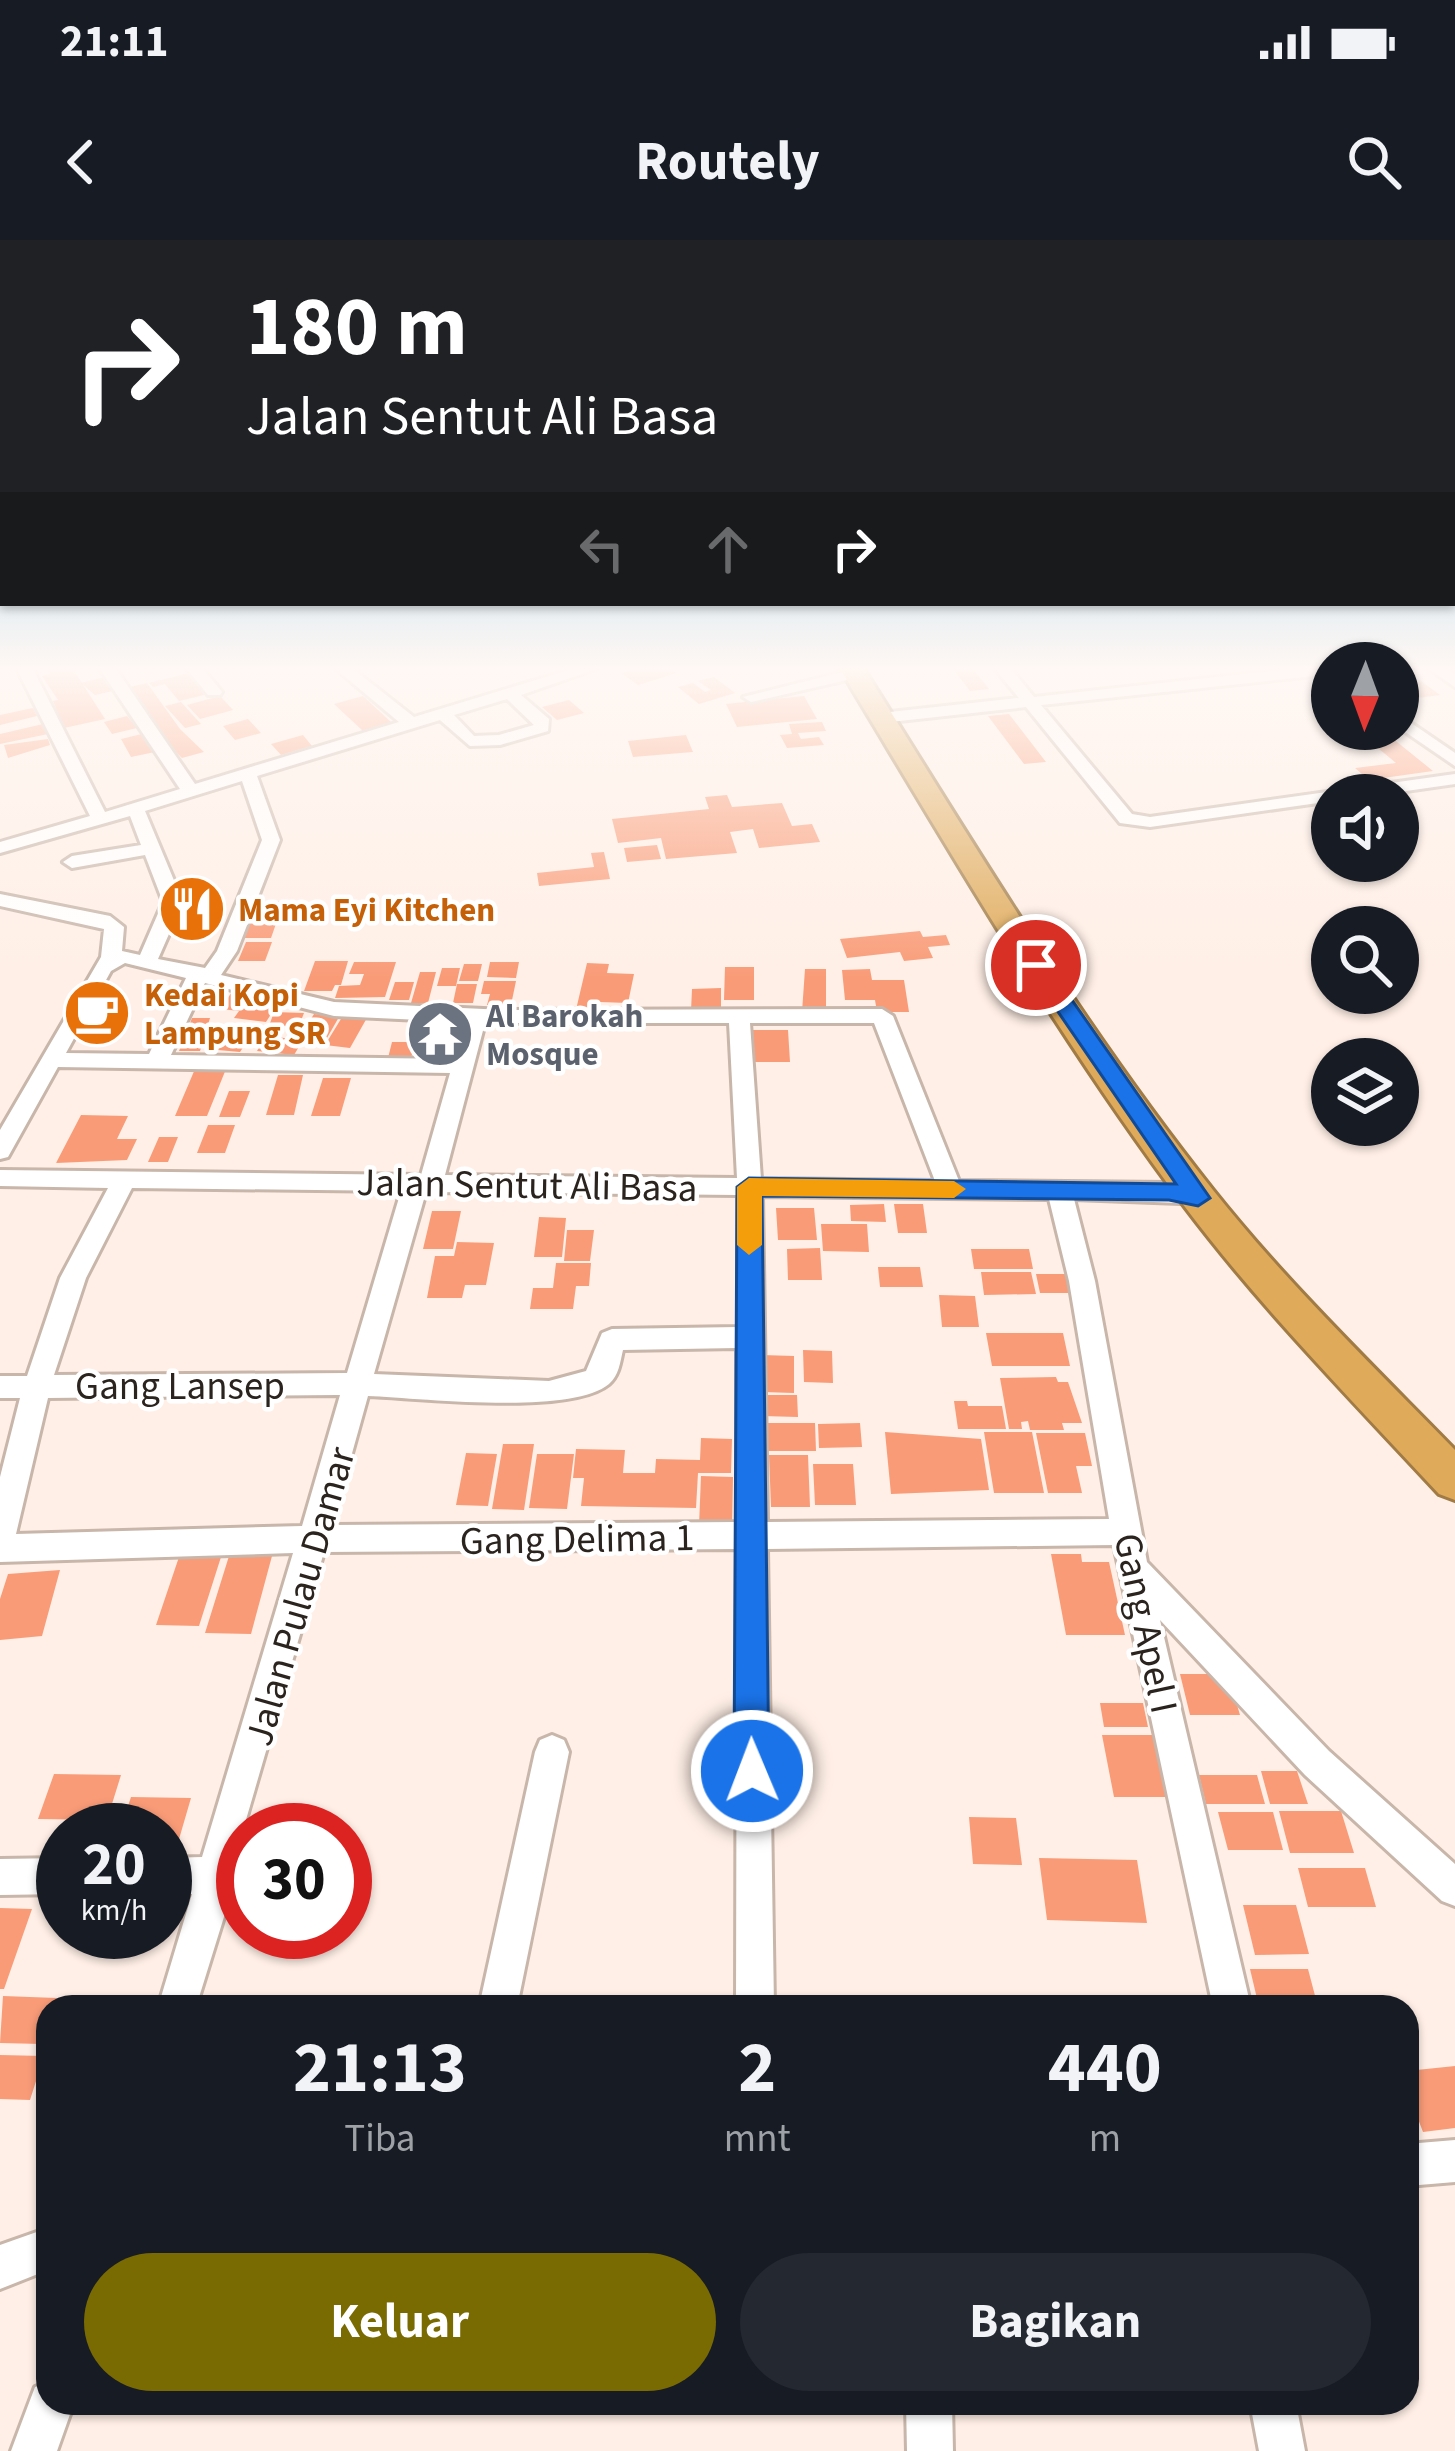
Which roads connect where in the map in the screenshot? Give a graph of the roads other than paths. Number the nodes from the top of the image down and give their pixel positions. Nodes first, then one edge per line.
1 (77, 772) edge
2 (178, 772) edge
3 (257, 772) edge
4 (927, 772) edge
5 (1087, 772) edge
6 (248, 775) junction
7 (1455, 779) edge
8 (1419, 784) edge
9 (192, 793) junction
10 (1311, 799) edge
11 (947, 803) junction
12 (136, 809) junction
13 (100, 819) junction
14 (0, 848) edge
15 (154, 848) junction
16 (73, 862) dead end
17 (0, 900) edge
18 (111, 959) junction
19 (148, 959) junction
20 (205, 974) junction
21 (476, 1016) junction
22 (740, 1016) junction
23 (158, 1059) junction
24 (52, 1060) junction
25 (462, 1066) junction
26 (0, 1151) edge
27 (0, 1178) edge
28 (124, 1180) junction
29 (424, 1183) junction
30 (749, 1187) junction
31 (950, 1189) junction
32 (1058, 1190) junction
33 (1113, 1191) junction
34 (1198, 1198) junction
35 (1071, 1237) junction
36 (749, 1337) junction
37 (359, 1385) junction
38 (37, 1386) junction
39 (0, 1387) edge
40 (1455, 1441) edge
41 (1455, 1480) edge
42 (1128, 1532) junction
43 (748, 1536) junction
44 (0, 1537) edge
45 (314, 1543) junction
46 (0, 1548) edge
47 (1133, 1569) junction
48 (552, 1752) dead end
49 (240, 1803) edge
50 (36, 1876) edge
51 (0, 1877) edge
52 (216, 1884) edge
53 (1455, 1888) edge
54 (181, 1995) edge
55 (501, 1995) edge
56 (755, 1995) edge
57 (1229, 1995) edge
58 (1455, 2161) edge
59 (1419, 2164) edge
60 (36, 2254) edge
61 (0, 2267) edge
62 (47, 2415) edge
63 (929, 2415) edge
64 (1275, 2415) edge
65 (34, 2451) edge
66 (930, 2451) edge
67 (1282, 2451) edge

1 - 13 street
2 - 9 street
3 - 6 street
4 - 11 highway
5 - 10 street
6 - 9 street
6 - 20 street
7 - 8 street
9 - 12 street
11 - 34 highway
11 - 40 highway
12 - 13 street
12 - 15 street
13 - 14 street
15 - 16 street
15 - 19 street
17 - 18 street
18 - 19 street
18 - 24 street
19 - 20 street
20 - 21 street
20 - 23 street
21 - 22 street
21 - 25 street, Jalan Pulau Damar
22 - 30 street
22 - 31 street
23 - 24 street
23 - 25 street
24 - 26 street
25 - 29 street, Jalan Pulau Damar
27 - 28 street, Jalan Sentut Ali Basa
28 - 29 street, Jalan Sentut Ali Basa
28 - 38 street
29 - 30 street, Jalan Sentut Ali Basa
29 - 37 street, Jalan Pulau Damar
30 - 31 street, Jalan Sentut Ali Basa
30 - 36 street
31 - 32 street, Jalan Sentut Ali Basa
32 - 33 street, Jalan Sentut Ali Basa
32 - 35 street, Gang Apel I
33 - 34 street, Jalan Sentut Ali Basa
33 - 35 street
34 - 41 highway
35 - 42 street, Gang Apel I
36 - 37 street, Gang Lansep
36 - 43 street
37 - 38 street, Gang Lansep
37 - 45 street, Jalan Pulau Damar
38 - 39 street, Gang Lansep
38 - 44 street
42 - 43 street, Gang Delima 1
42 - 47 street, Gang Apel I
43 - 45 street, Gang Delima 1
43 - 56 street
45 - 46 street, Gang Delima 1
45 - 49 street, Jalan Pulau Damar
47 - 53 street
47 - 57 street, Gang Apel I
48 - 55 street
50 - 51 street
52 - 54 street, Jalan Pulau Damar
58 - 59 street
60 - 61 street
62 - 65 street
63 - 66 street
64 - 67 street

